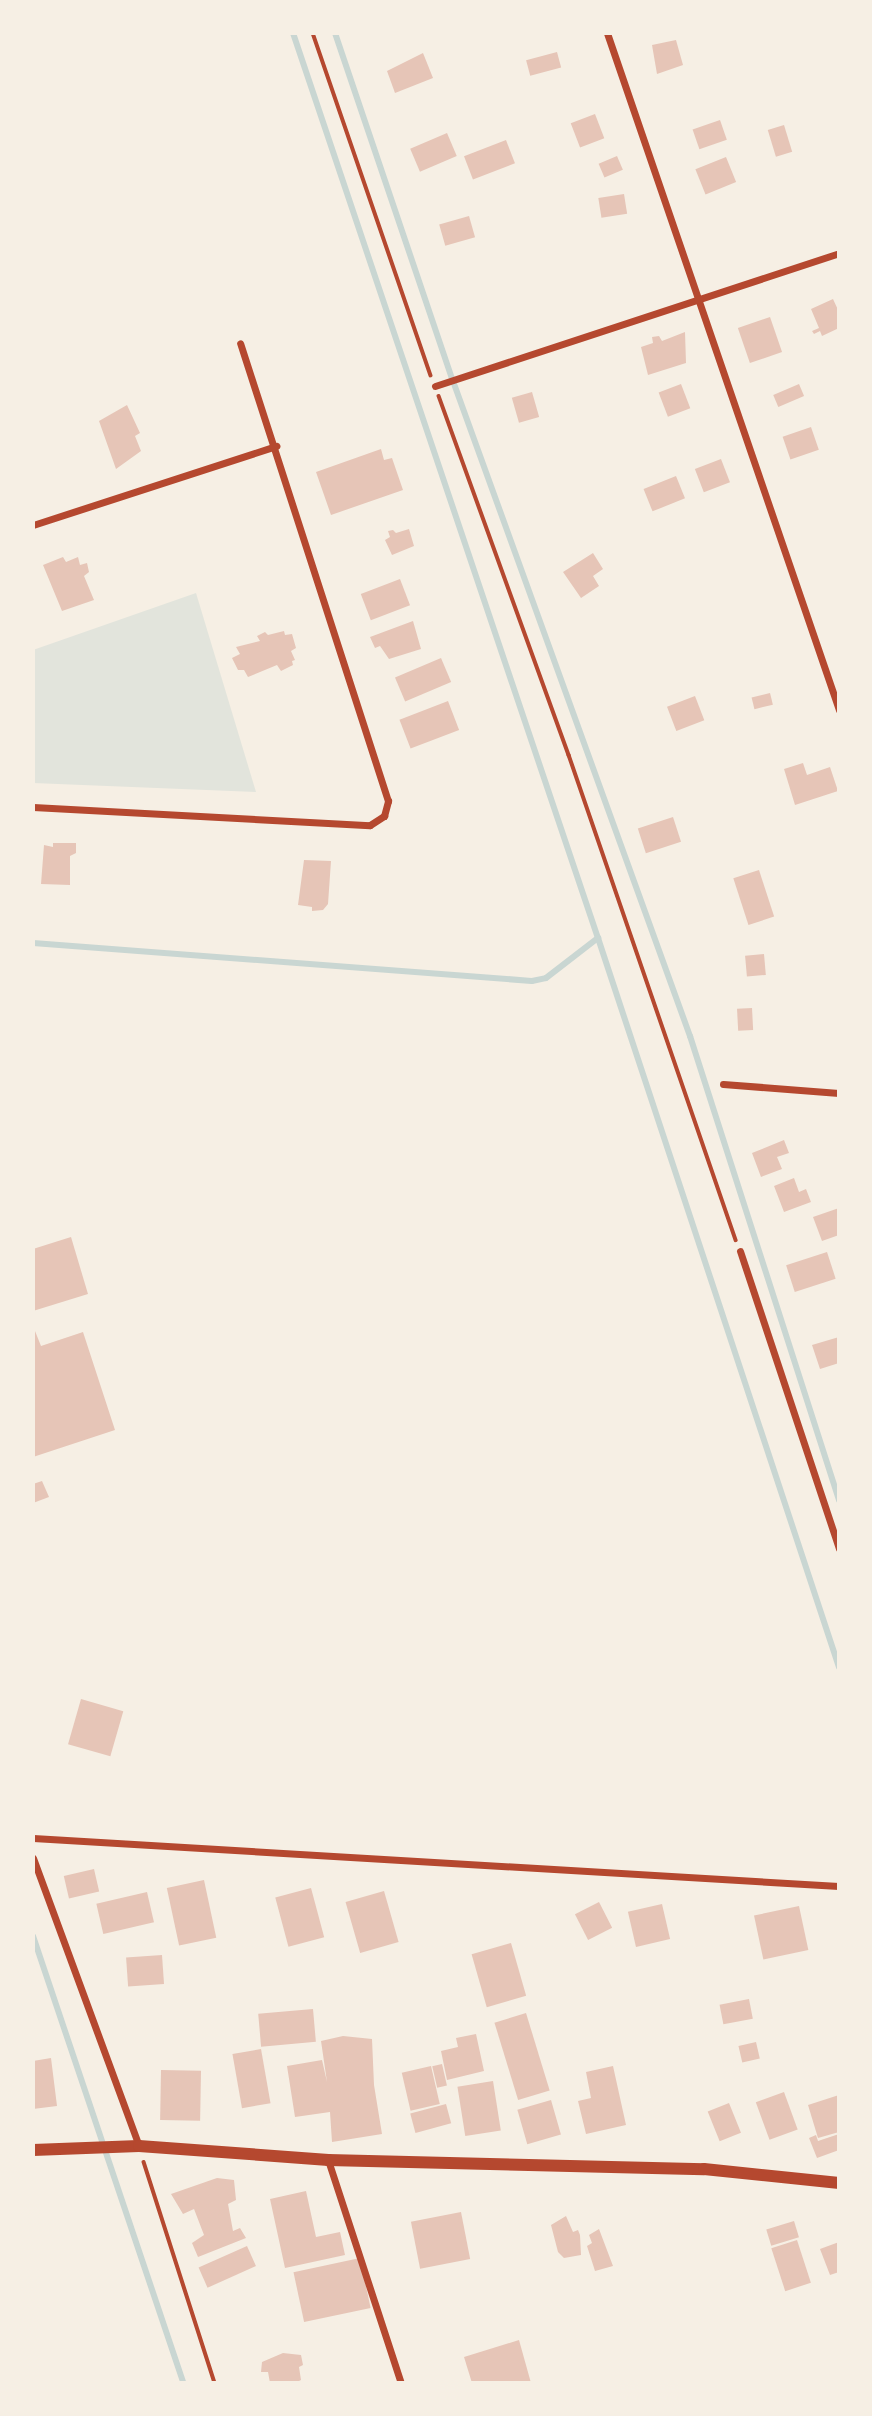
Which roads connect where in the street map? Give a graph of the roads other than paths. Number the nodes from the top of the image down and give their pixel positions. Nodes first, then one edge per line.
1 (607, 33) edge
2 (839, 253) edge
3 (697, 300) junction
4 (240, 343) dead end
5 (435, 386) road end
6 (276, 446) junction
7 (33, 525) edge
8 (839, 710) edge
9 (33, 807) edge
10 (723, 1084) dead end
11 (839, 1093) edge
12 (740, 1251) road end
13 (839, 1549) edge
14 (33, 1838) edge
15 (33, 1858) edge
16 (839, 1885) edge
17 (139, 2146) junction
18 (33, 2150) edge
19 (328, 2160) junction
20 (839, 2183) edge
21 (401, 2383) edge

1 - 3 street
2 - 3 street
3 - 5 street
3 - 8 street
4 - 6 street
6 - 7 street
6 - 9 street
10 - 11 street
12 - 13 street
14 - 16 street
15 - 17 street
17 - 18 main road
17 - 19 main road
19 - 20 main road
19 - 21 street

